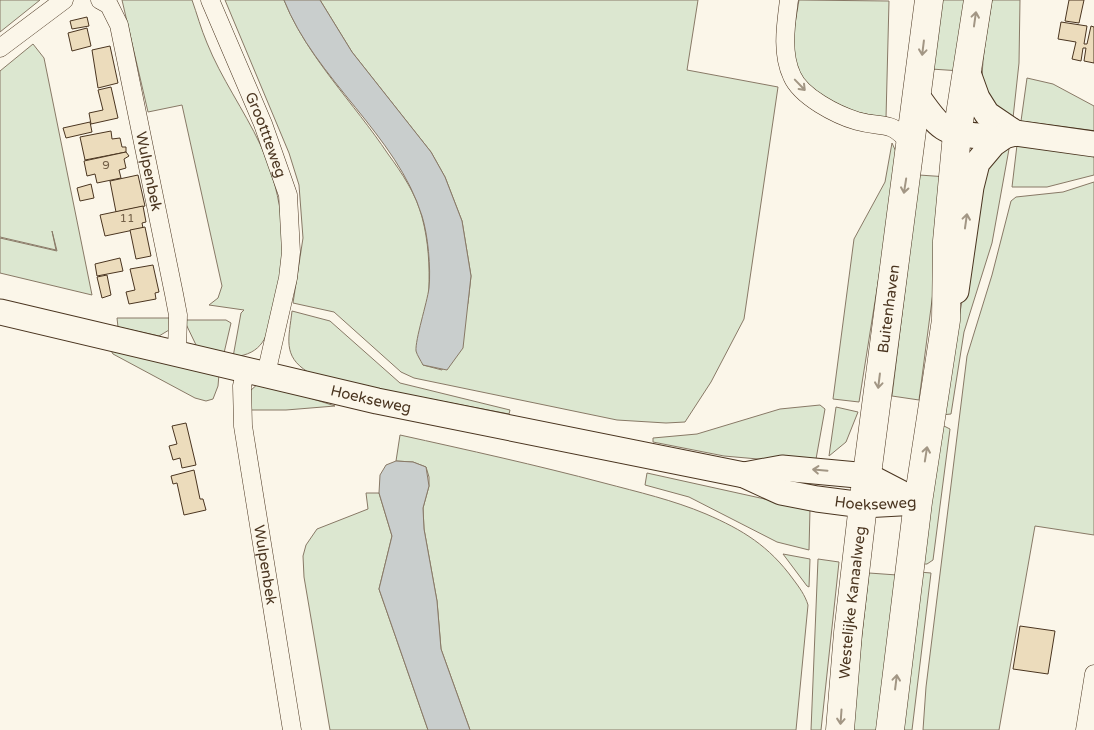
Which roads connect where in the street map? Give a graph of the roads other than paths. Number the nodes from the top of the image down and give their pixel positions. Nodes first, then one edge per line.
1 (64, 0) edge
2 (100, 0) edge
3 (210, 0) edge
4 (789, 0) edge
5 (929, 0) edge
6 (978, 0) edge
7 (0, 48) edge
8 (968, 73) junction
9 (918, 96) junction
10 (957, 134) junction
11 (1009, 135) junction
12 (911, 144) junction
13 (1094, 144) edge
14 (0, 312) edge
15 (946, 320) junction
16 (177, 353) junction
17 (256, 372) junction
18 (744, 475) junction
19 (868, 476) junction
20 (918, 502) junction
21 (863, 505) junction
22 (1094, 674) edge
23 (292, 730) edge
24 (840, 730) edge
25 (890, 730) edge
26 (1085, 730) edge

1 - 7 street
2 - 16 street, Wulpenbek
3 - 17 street, Groottteweg
4 -> 12 street
5 -> 9 main road, Buitenhaven
8 -> 6 main road
8 - 10 main road
8 - 11 main road
9 - 10 main road
9 - 12 main road, Buitenhaven
10 - 11 main road
10 - 15 main road
11 - 13 main road
15 -> 11 main road
12 -> 19 main road, Buitenhaven
14 - 16 main road, Hoekseweg
20 -> 15 main road
16 - 17 main road, Hoekseweg
17 - 18 main road, Hoekseweg
17 - 23 street, Wulpenbek
19 -> 18 main road, Hoekseweg
18 - 21 main road, Hoekseweg
19 - 20 main road, Hoekseweg
19 - 21 main road, Westelijke Kanaalweg
20 - 21 main road, Hoekseweg
25 -> 20 main road
21 -> 24 main road, Westelijke Kanaalweg
22 - 26 street

